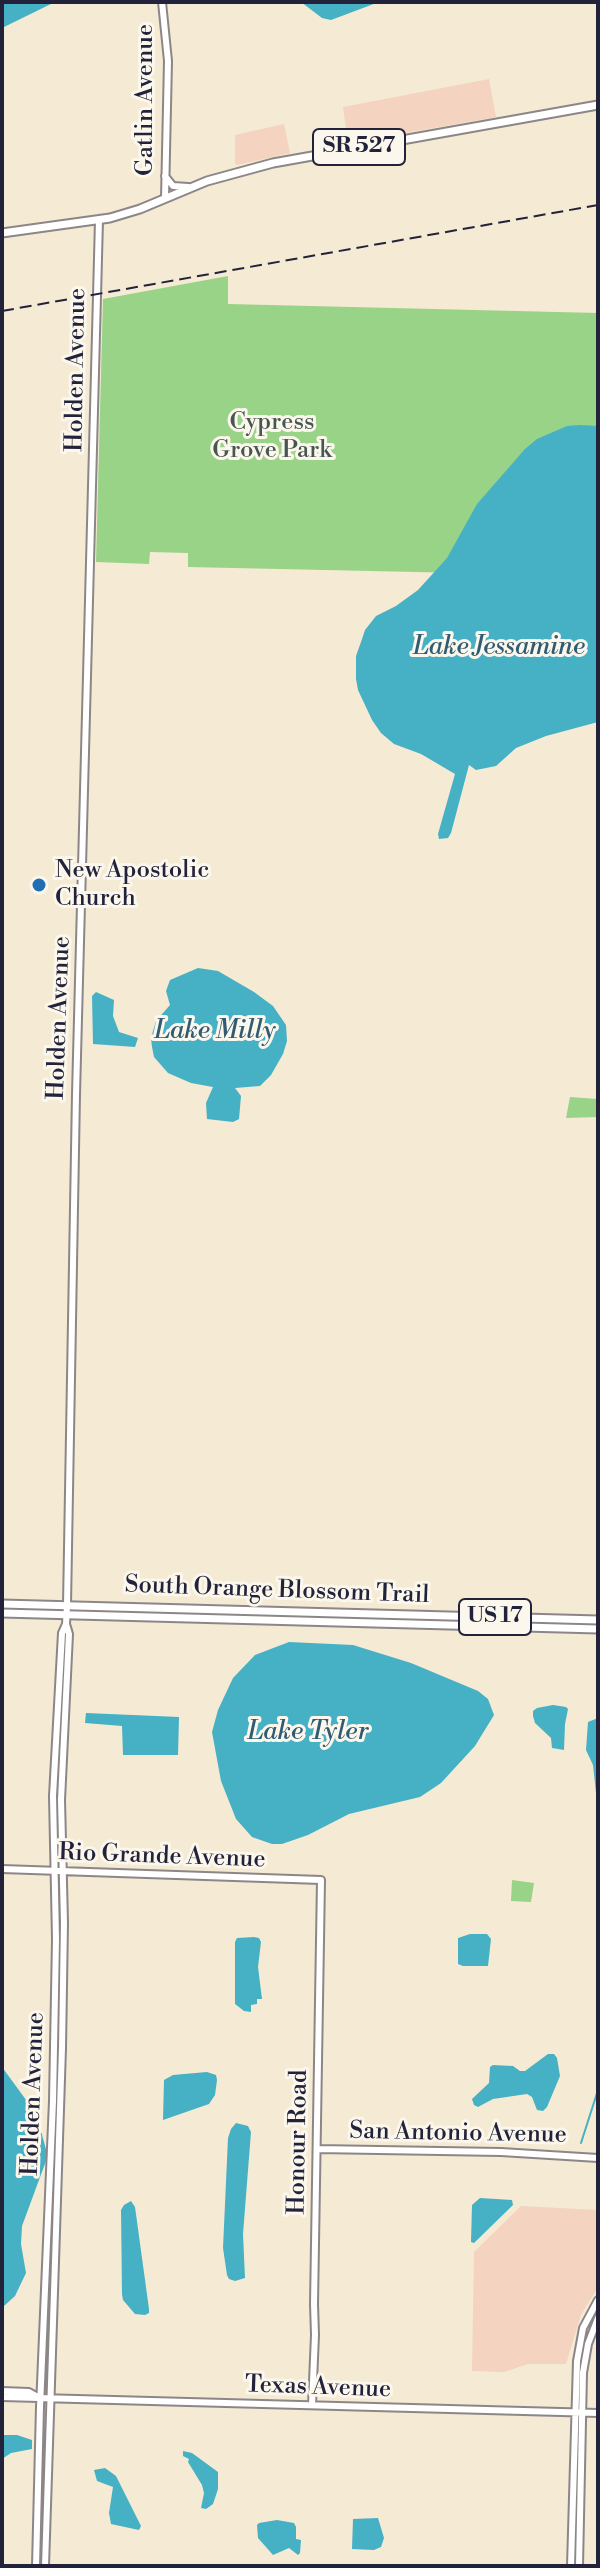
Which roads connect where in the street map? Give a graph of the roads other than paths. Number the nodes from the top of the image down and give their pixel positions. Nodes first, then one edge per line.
1 (162, 2) edge
2 (598, 105) edge
3 (165, 176) junction
4 (190, 187) junction
5 (165, 198) junction
6 (99, 220) junction
7 (2, 233) edge
8 (2, 1604) edge
9 (67, 1605) junction
10 (321, 1612) junction
11 (2, 1613) edge
12 (349, 1613) junction
13 (66, 1614) junction
14 (512, 1617) junction
15 (598, 1620) edge
16 (303, 1621) junction
17 (330, 1622) junction
18 (66, 1624) junction
19 (495, 1626) junction
20 (585, 1628) junction
21 (598, 1629) edge
22 (57, 1725) junction
23 (62, 1765) junction
24 (2, 1869) edge
25 (59, 1871) junction
26 (321, 1880) joint
27 (59, 2011) junction
28 (53, 2101) junction
29 (60, 2144) junction
30 (317, 2149) junction
31 (598, 2158) edge
32 (598, 2300) edge
33 (598, 2318) edge
34 (2, 2391) edge
35 (2, 2397) edge
36 (39, 2397) junction
37 (50, 2398) junction
38 (312, 2405) junction
39 (574, 2413) junction
40 (583, 2413) junction
41 (598, 2413) edge
42 (36, 2566) edge
43 (45, 2566) edge
44 (571, 2566) edge
45 (579, 2566) edge

1 - 3 street, Gatlin Avenue
2 - 4 main road, SR 527
3 - 4 street
3 - 5 street, Gatlin Avenue
4 - 5 main road, SR 527
5 - 6 main road, SR 527
6 - 7 main road, SR 527
6 - 9 street, Holden Avenue
8 - 9 main road, South Orange Blossom Trail / US 17
9 - 10 main road, South Orange Blossom Trail / US 17
9 - 13 street, Holden Avenue
10 - 12 main road, South Orange Blossom Trail / US 17
10 - 16 main road
11 - 13 main road, South Orange Blossom Trail / US 17
12 - 14 main road, South Orange Blossom Trail / US 17
12 - 17 main road
13 - 16 main road, South Orange Blossom Trail / US 17
13 - 18 street, Holden Avenue
14 - 15 main road, South Orange Blossom Trail / US 17
14 - 19 main road
15 - 20 main road
16 - 17 main road, South Orange Blossom Trail / US 17
17 - 19 main road, South Orange Blossom Trail / US 17
18 - 22 street, Holden Avenue
18 - 23 street, Holden Avenue
19 - 20 main road, South Orange Blossom Trail / US 17
20 - 21 main road, South Orange Blossom Trail / US 17
22 - 23 street
22 - 25 street, Holden Avenue
23 - 25 street, Holden Avenue
24 - 25 street, Rio Grande Avenue
25 - 26 street, Rio Grande Avenue
25 - 27 street, Holden Avenue
26 - 30 street, Honour Road
27 - 28 street, Holden Avenue
27 - 29 street, Holden Avenue
28 - 29 street
28 - 36 street, Holden Avenue
29 - 37 street, Holden Avenue
30 - 31 street, San Antonio Avenue
30 - 38 street, Honour Road
32 - 39 street
33 - 40 street
34 - 36 street, Texas Avenue
35 - 36 street, Texas Avenue
36 - 37 street, Texas Avenue
36 - 42 street, Holden Avenue
37 - 38 street, Texas Avenue
37 - 43 street, Holden Avenue
38 - 39 street, Texas Avenue
39 - 40 street, Texas Avenue
39 - 44 street
40 - 41 street, Texas Avenue
40 - 45 street

